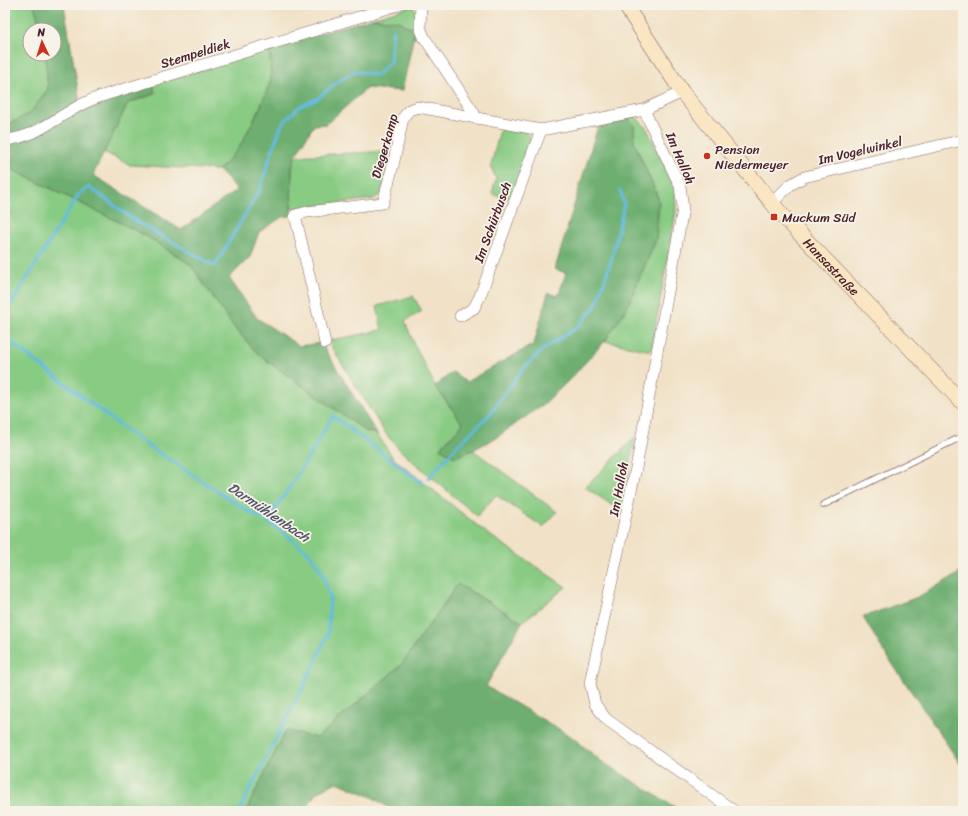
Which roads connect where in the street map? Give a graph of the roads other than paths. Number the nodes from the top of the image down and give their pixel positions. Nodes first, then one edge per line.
1 (398, 5) edge
2 (421, 5) edge
3 (625, 5) edge
4 (682, 92) junction
5 (644, 110) junction
6 (474, 118) junction
7 (541, 130) junction
8 (5, 140) edge
9 (963, 140) edge
10 (772, 203) junction
11 (460, 316) dead end
12 (325, 343) dead end
13 (963, 403) edge
14 (963, 435) edge
15 (823, 504) dead end
16 (734, 811) edge

1 - 8 street, Stempeldiek
2 - 6 street
3 - 4 main road, Hansastraße
4 - 5 street, Diegerkamp
4 - 10 main road, Hansastraße
5 - 7 street, Diegerkamp
5 - 16 street, Im Halloh
6 - 7 street, Diegerkamp
6 - 12 street, Diegerkamp
7 - 11 street, Im Schürbusch
9 - 10 street, Im Vogelwinkel
10 - 13 main road, Hansastraße
14 - 15 lane

